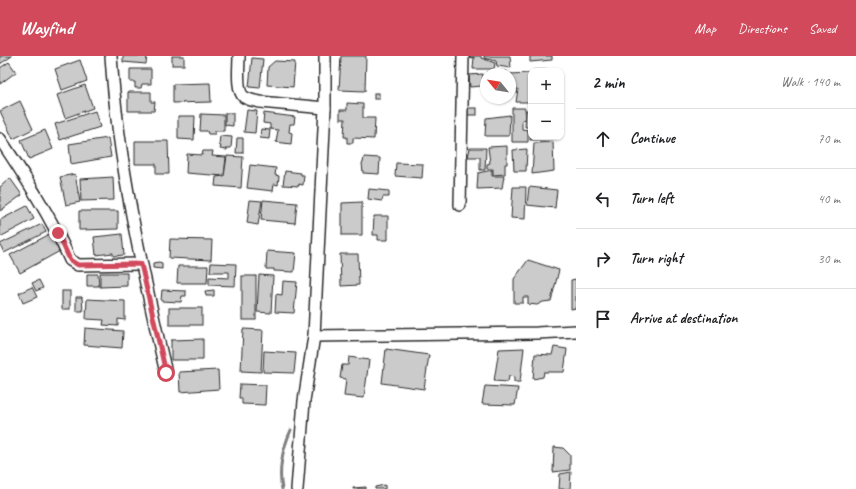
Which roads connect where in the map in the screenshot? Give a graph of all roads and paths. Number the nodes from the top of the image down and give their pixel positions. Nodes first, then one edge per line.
1 (111, 56) edge
2 (239, 56) edge
3 (325, 56) edge
4 (463, 56) edge
5 (325, 108) junction
6 (0, 139) edge
7 (460, 205) dead end
8 (141, 264) junction
9 (576, 331) edge
10 (314, 336) junction
11 (166, 373) dead end
12 (297, 489) edge

1 - 8 street
2 - 5 street
3 - 5 street
4 - 7 street
5 - 10 street
6 - 8 street
8 - 11 street
9 - 10 street
10 - 12 street

